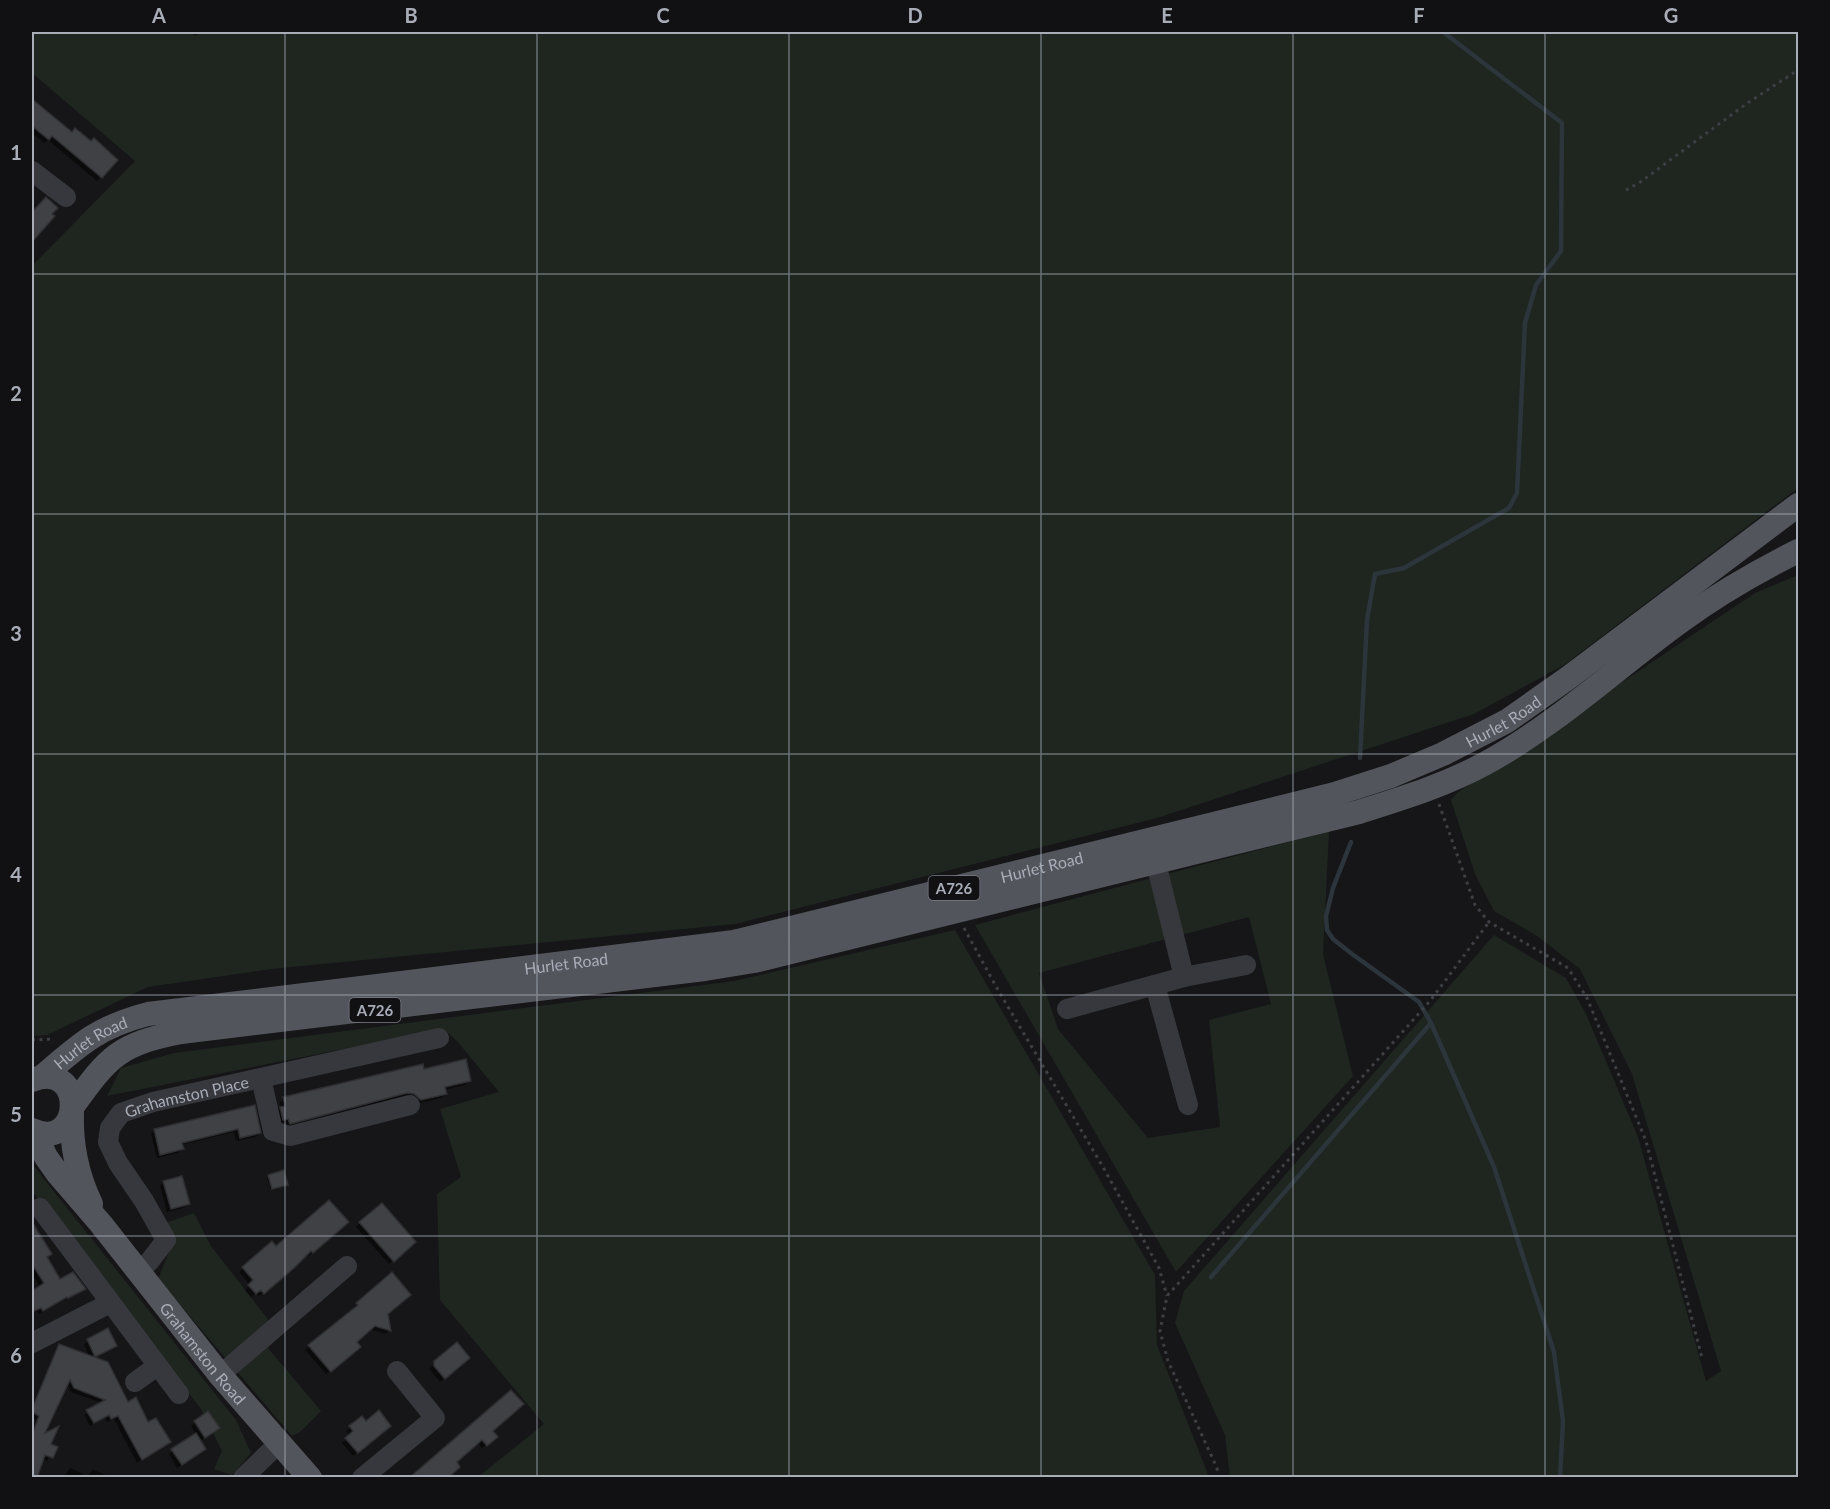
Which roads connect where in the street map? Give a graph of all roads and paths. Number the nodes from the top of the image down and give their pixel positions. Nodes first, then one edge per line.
1 (1798, 70) edge
2 (32, 171) edge
3 (1626, 190) dead end
4 (66, 197) dead end
5 (1798, 505) edge
6 (1798, 551) edge
7 (1433, 788) junction
8 (1156, 862) junction
9 (955, 912) junction
10 (1489, 922) junction
11 (1246, 965) dead end
12 (1184, 977) junction
13 (1155, 985) junction
14 (1066, 1009) dead end
15 (439, 1038) dead end
16 (261, 1078) junction
17 (34, 1079) edge
18 (410, 1105) dead end
19 (1188, 1105) dead end
20 (72, 1110) junction
21 (33, 1131) edge
22 (40, 1208) dead end
23 (101, 1224) junction
24 (347, 1266) dead end
25 (138, 1270) junction
26 (1167, 1296) junction
27 (110, 1303) junction
28 (32, 1343) edge
29 (1702, 1358) dead end
30 (157, 1366) junction
31 (397, 1371) dead end
32 (220, 1375) junction
33 (135, 1382) dead end
34 (179, 1394) dead end
35 (280, 1442) junction
36 (243, 1478) edge
37 (310, 1478) edge
38 (362, 1478) edge
39 (1218, 1478) edge

1 - 3 path
2 - 4 street
5 - 17 main road, Hurlet Road / A726
6 - 7 main road, Hurlet Road / A726
7 - 8 main road, Hurlet Road / A726
7 - 10 path
8 - 9 main road, Hurlet Road / A726
8 - 12 street
9 - 20 main road, Hurlet Road / A726
9 - 26 path
10 - 26 path
10 - 29 path
11 - 12 street
12 - 13 street
13 - 14 street
13 - 19 street
15 - 16 street, Grahamston Place
16 - 18 street
16 - 25 street, Grahamston Place
17 - 20 main road
20 - 21 main road, Hurlet Road
20 - 23 main road, Grahamston Road
21 - 23 main road, Grahamston Road
22 - 27 street
23 - 25 main road, Grahamston Road
24 - 32 street
25 - 32 main road, Grahamston Road
26 - 39 path
27 - 28 street
27 - 30 street
30 - 33 street
30 - 34 street
31 - 38 street
32 - 35 main road, Grahamston Road
35 - 36 street
35 - 37 main road, Grahamston Road

